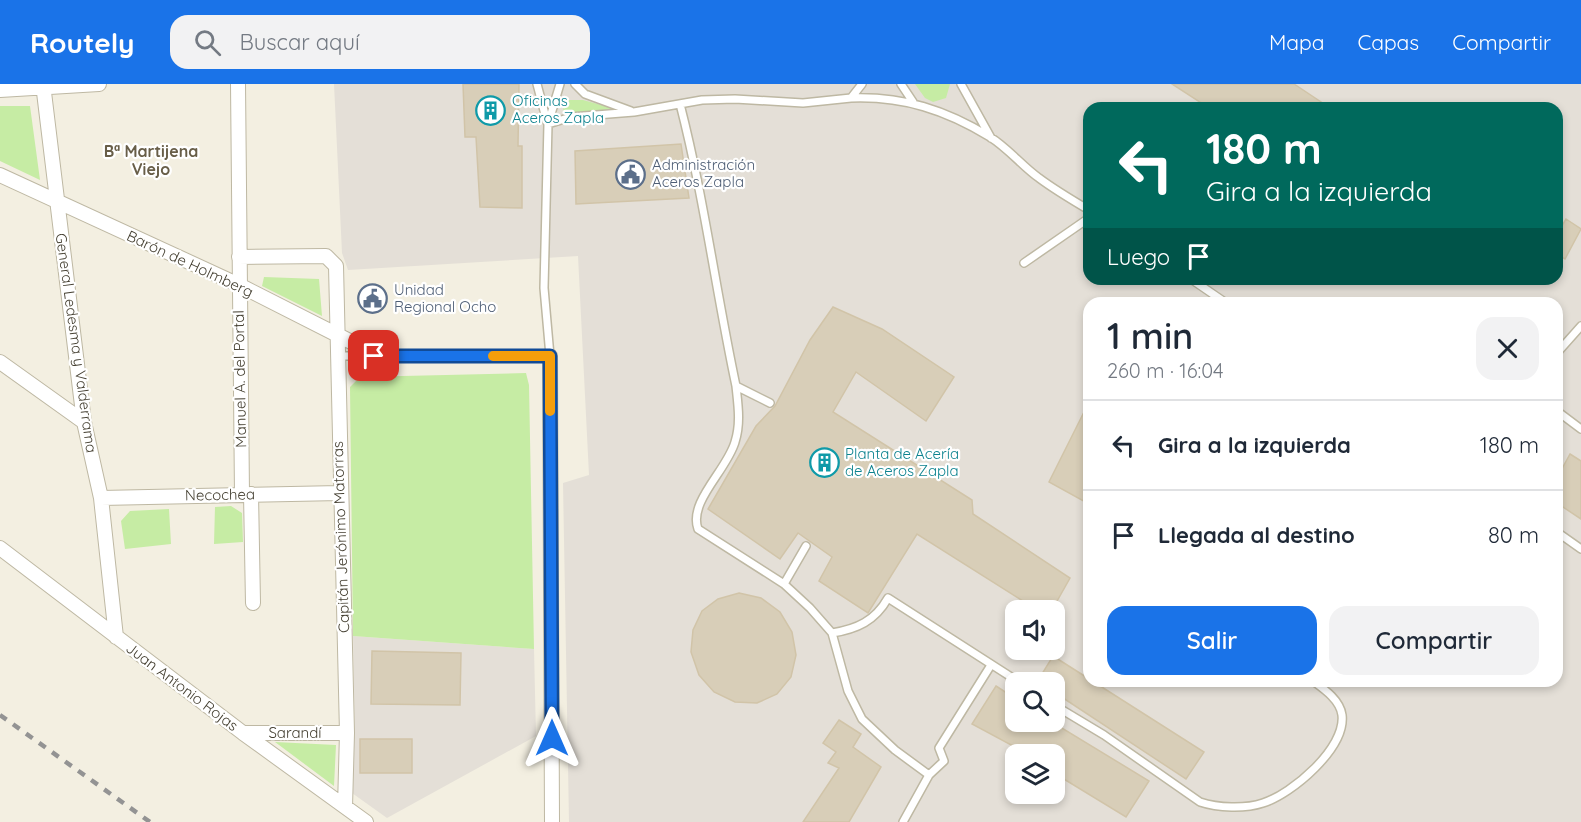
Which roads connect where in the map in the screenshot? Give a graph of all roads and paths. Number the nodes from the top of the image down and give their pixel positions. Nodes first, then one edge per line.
1 (99, 84) edge
2 (238, 84) edge
3 (537, 84) edge
4 (560, 84) edge
5 (575, 84) edge
6 (862, 84) edge
7 (901, 84) edge
8 (961, 84) edge
9 (43, 87) edge
10 (0, 90) edge
11 (852, 98) junction
12 (913, 102) junction
13 (680, 104) junction
14 (634, 112) junction
15 (548, 124) junction
16 (991, 138) junction
17 (0, 175) edge
18 (56, 203) junction
19 (1083, 206) edge
20 (1083, 222) edge
21 (239, 257) junction
22 (1024, 262) dead end
23 (239, 285) junction
24 (1200, 285) edge
25 (1217, 297) edge
26 (1581, 326) edge
27 (338, 333) junction
28 (1563, 346) edge
29 (379, 356) junction
30 (550, 356) junction
31 (336, 357) junction
32 (0, 362) edge
33 (736, 386) junction
34 (770, 403) dead end
35 (1563, 416) edge
36 (84, 422) junction
37 (1581, 429) edge
38 (340, 493) junction
39 (246, 495) junction
40 (101, 498) junction
41 (1563, 536) edge
42 (806, 546) dead end
43 (0, 548) edge
44 (1581, 549) edge
45 (784, 584) junction
46 (253, 603) dead end
47 (832, 633) junction
48 (116, 638) junction
49 (991, 665) junction
50 (1005, 674) edge
51 (1322, 687) edge
52 (1065, 712) edge
53 (243, 733) junction
54 (347, 733) junction
55 (929, 775) junction
56 (345, 807) junction
57 (366, 822) edge
58 (552, 822) edge
59 (903, 822) edge

1 - 9 street
2 - 21 street, Manuel A. del Portal
3 - 15 lane
4 - 15 lane
5 - 14 lane
6 - 11 lane
7 - 12 lane
8 - 16 lane
9 - 10 street
9 - 18 street, General Ledesma y Valderrama
11 - 12 lane
11 - 13 lane
12 - 16 lane
13 - 14 lane
13 - 33 lane
14 - 15 lane
15 - 30 lane
16 - 19 lane
17 - 18 street, Barón de Holmberg
18 - 23 street, Barón de Holmberg
18 - 36 street, General Ledesma y Valderrama
20 - 22 lane
21 - 23 street, Manuel A. del Portal
21 - 27 street, Capitán Jerónimo Matorras
23 - 27 street, Barón de Holmberg
23 - 39 street, Manuel A. del Portal
24 - 25 lane
26 - 28 lane
27 - 29 street, Barón de Holmberg
27 - 31 street, Capitán Jerónimo Matorras
29 - 30 lane
29 - 31 lane
30 - 58 street
31 - 38 street, Capitán Jerónimo Matorras
32 - 36 street
33 - 34 lane
33 - 45 lane
35 - 37 lane
36 - 40 street, General Ledesma y Valderrama
38 - 39 street, Necochea
38 - 54 street, Capitán Jerónimo Matorras
39 - 40 street, Necochea
39 - 46 street, Manuel A. del Portal
40 - 48 street, General Ledesma y Valderrama
41 - 44 lane
42 - 45 lane
43 - 48 street, Juan Antonio Rojas
45 - 47 lane
47 - 49 lane
47 - 55 lane
48 - 53 street, Juan Antonio Rojas
49 - 50 lane
49 - 55 lane
51 - 52 lane
53 - 54 street, Sarandí
53 - 56 street, Juan Antonio Rojas
54 - 56 street, Capitán Jerónimo Matorras
55 - 59 lane
56 - 57 street, Juan Antonio Rojas

